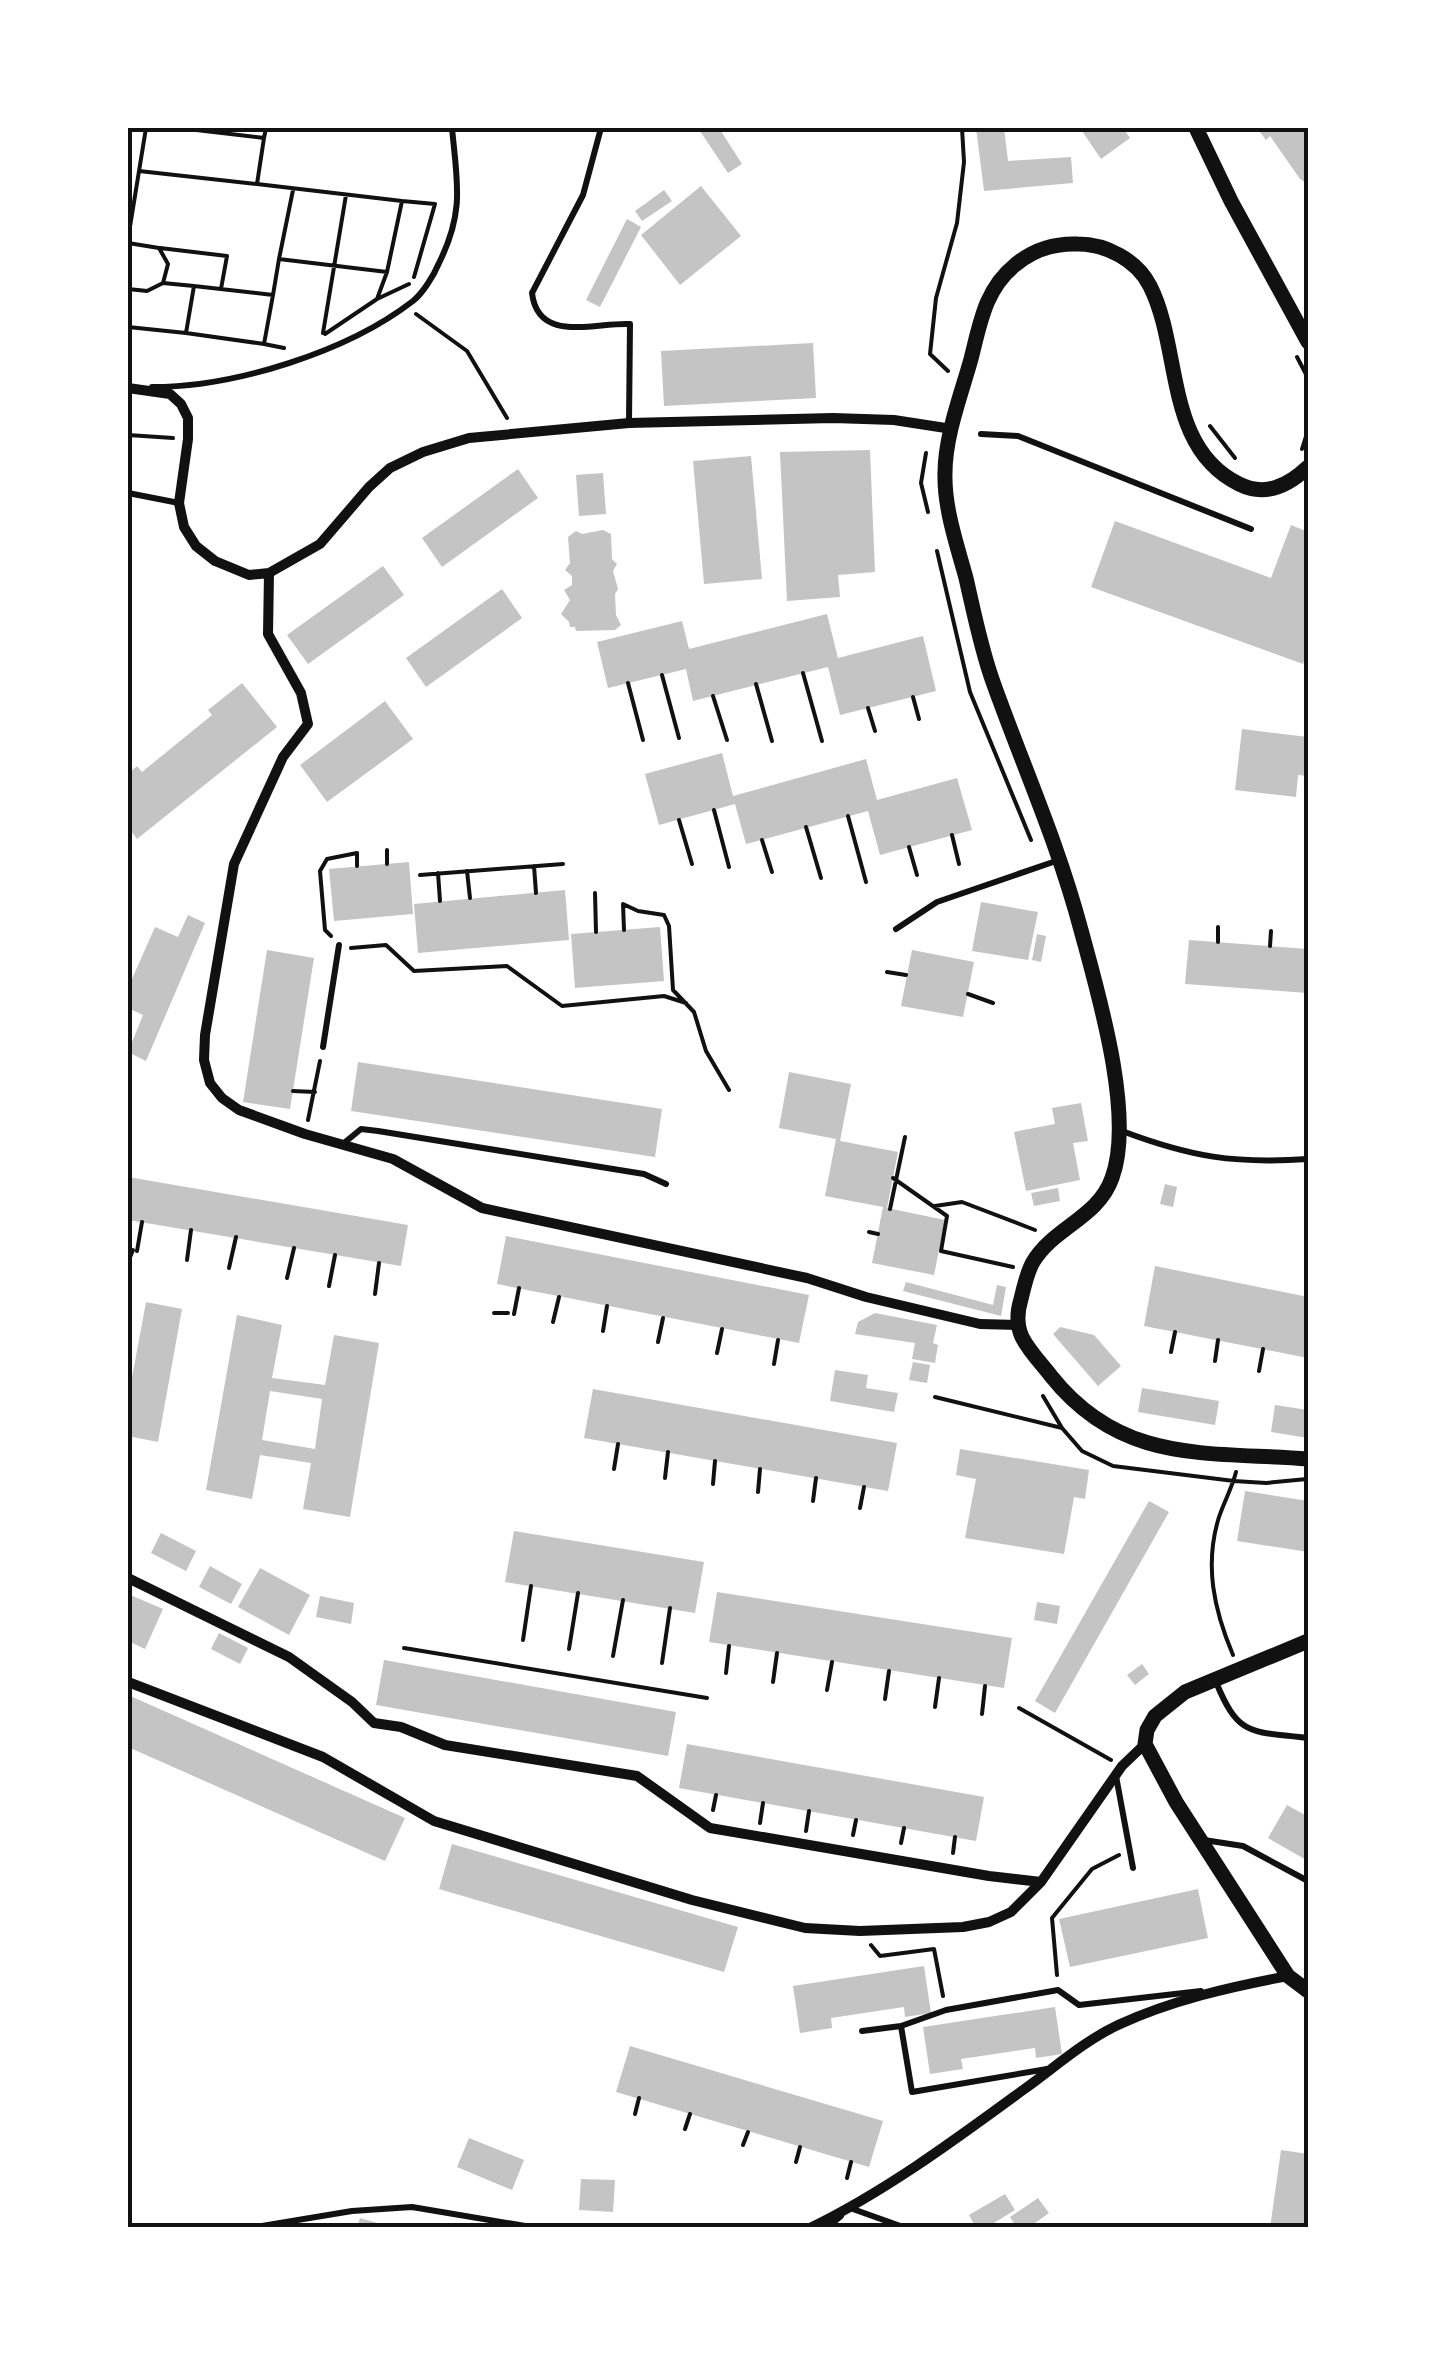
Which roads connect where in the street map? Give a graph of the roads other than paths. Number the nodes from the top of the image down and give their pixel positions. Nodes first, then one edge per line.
1 (452, 128) edge
2 (600, 128) edge
3 (1196, 128) edge
4 (1308, 342) edge
5 (128, 388) edge
6 (629, 424) junction
7 (952, 428) junction
8 (980, 434) dead end
9 (1304, 461) edge
10 (128, 493) edge
11 (179, 504) junction
12 (1250, 529) dead end
13 (269, 573) junction
14 (1062, 859) junction
15 (896, 929) dead end
16 (339, 945) road end
17 (322, 1047) road end
18 (1121, 1131) junction
19 (344, 1143) junction
20 (1308, 1159) edge
21 (666, 1184) dead end
22 (1018, 1326) junction
23 (1308, 1459) edge
24 (128, 1578) edge
25 (1308, 1640) edge
26 (1215, 1680) junction
27 (128, 1682) edge
28 (1308, 1738) edge
29 (1146, 1744) junction
30 (1119, 1770) junction
31 (1201, 1840) junction
32 (1133, 1868) dead end
33 (1308, 1881) edge
34 (1041, 1882) junction
35 (1288, 1976) junction
36 (1218, 1989) junction
37 (1308, 1991) edge
38 (901, 2026) junction
39 (862, 2031) dead end
40 (1054, 2068) junction
41 (851, 2208) junction
42 (250, 2228) edge
43 (537, 2228) edge
44 (810, 2228) edge
45 (827, 2228) edge
46 (906, 2228) edge

1 - 5 lane
2 - 6 lane
3 - 4 street
5 - 11 street
6 - 7 street
6 - 13 street
7 - 9 street
7 - 14 street
8 - 12 lane
10 - 11 lane
11 - 13 street
13 - 19 street
14 - 15 lane
14 - 18 street
16 - 17 lane
18 - 20 lane
18 - 22 street
19 - 21 lane
19 - 22 street
22 - 23 street
24 - 34 street
25 - 26 street
26 - 28 lane
26 - 29 street
27 - 34 street
29 - 30 street
29 - 31 street
30 - 32 lane
30 - 34 street
31 - 33 lane
31 - 35 street
35 - 36 street
35 - 37 street
36 - 38 lane
36 - 40 street
38 - 39 lane
38 - 40 lane
40 - 41 street
41 - 44 street
41 - 45 lane
41 - 46 lane
42 - 43 lane

